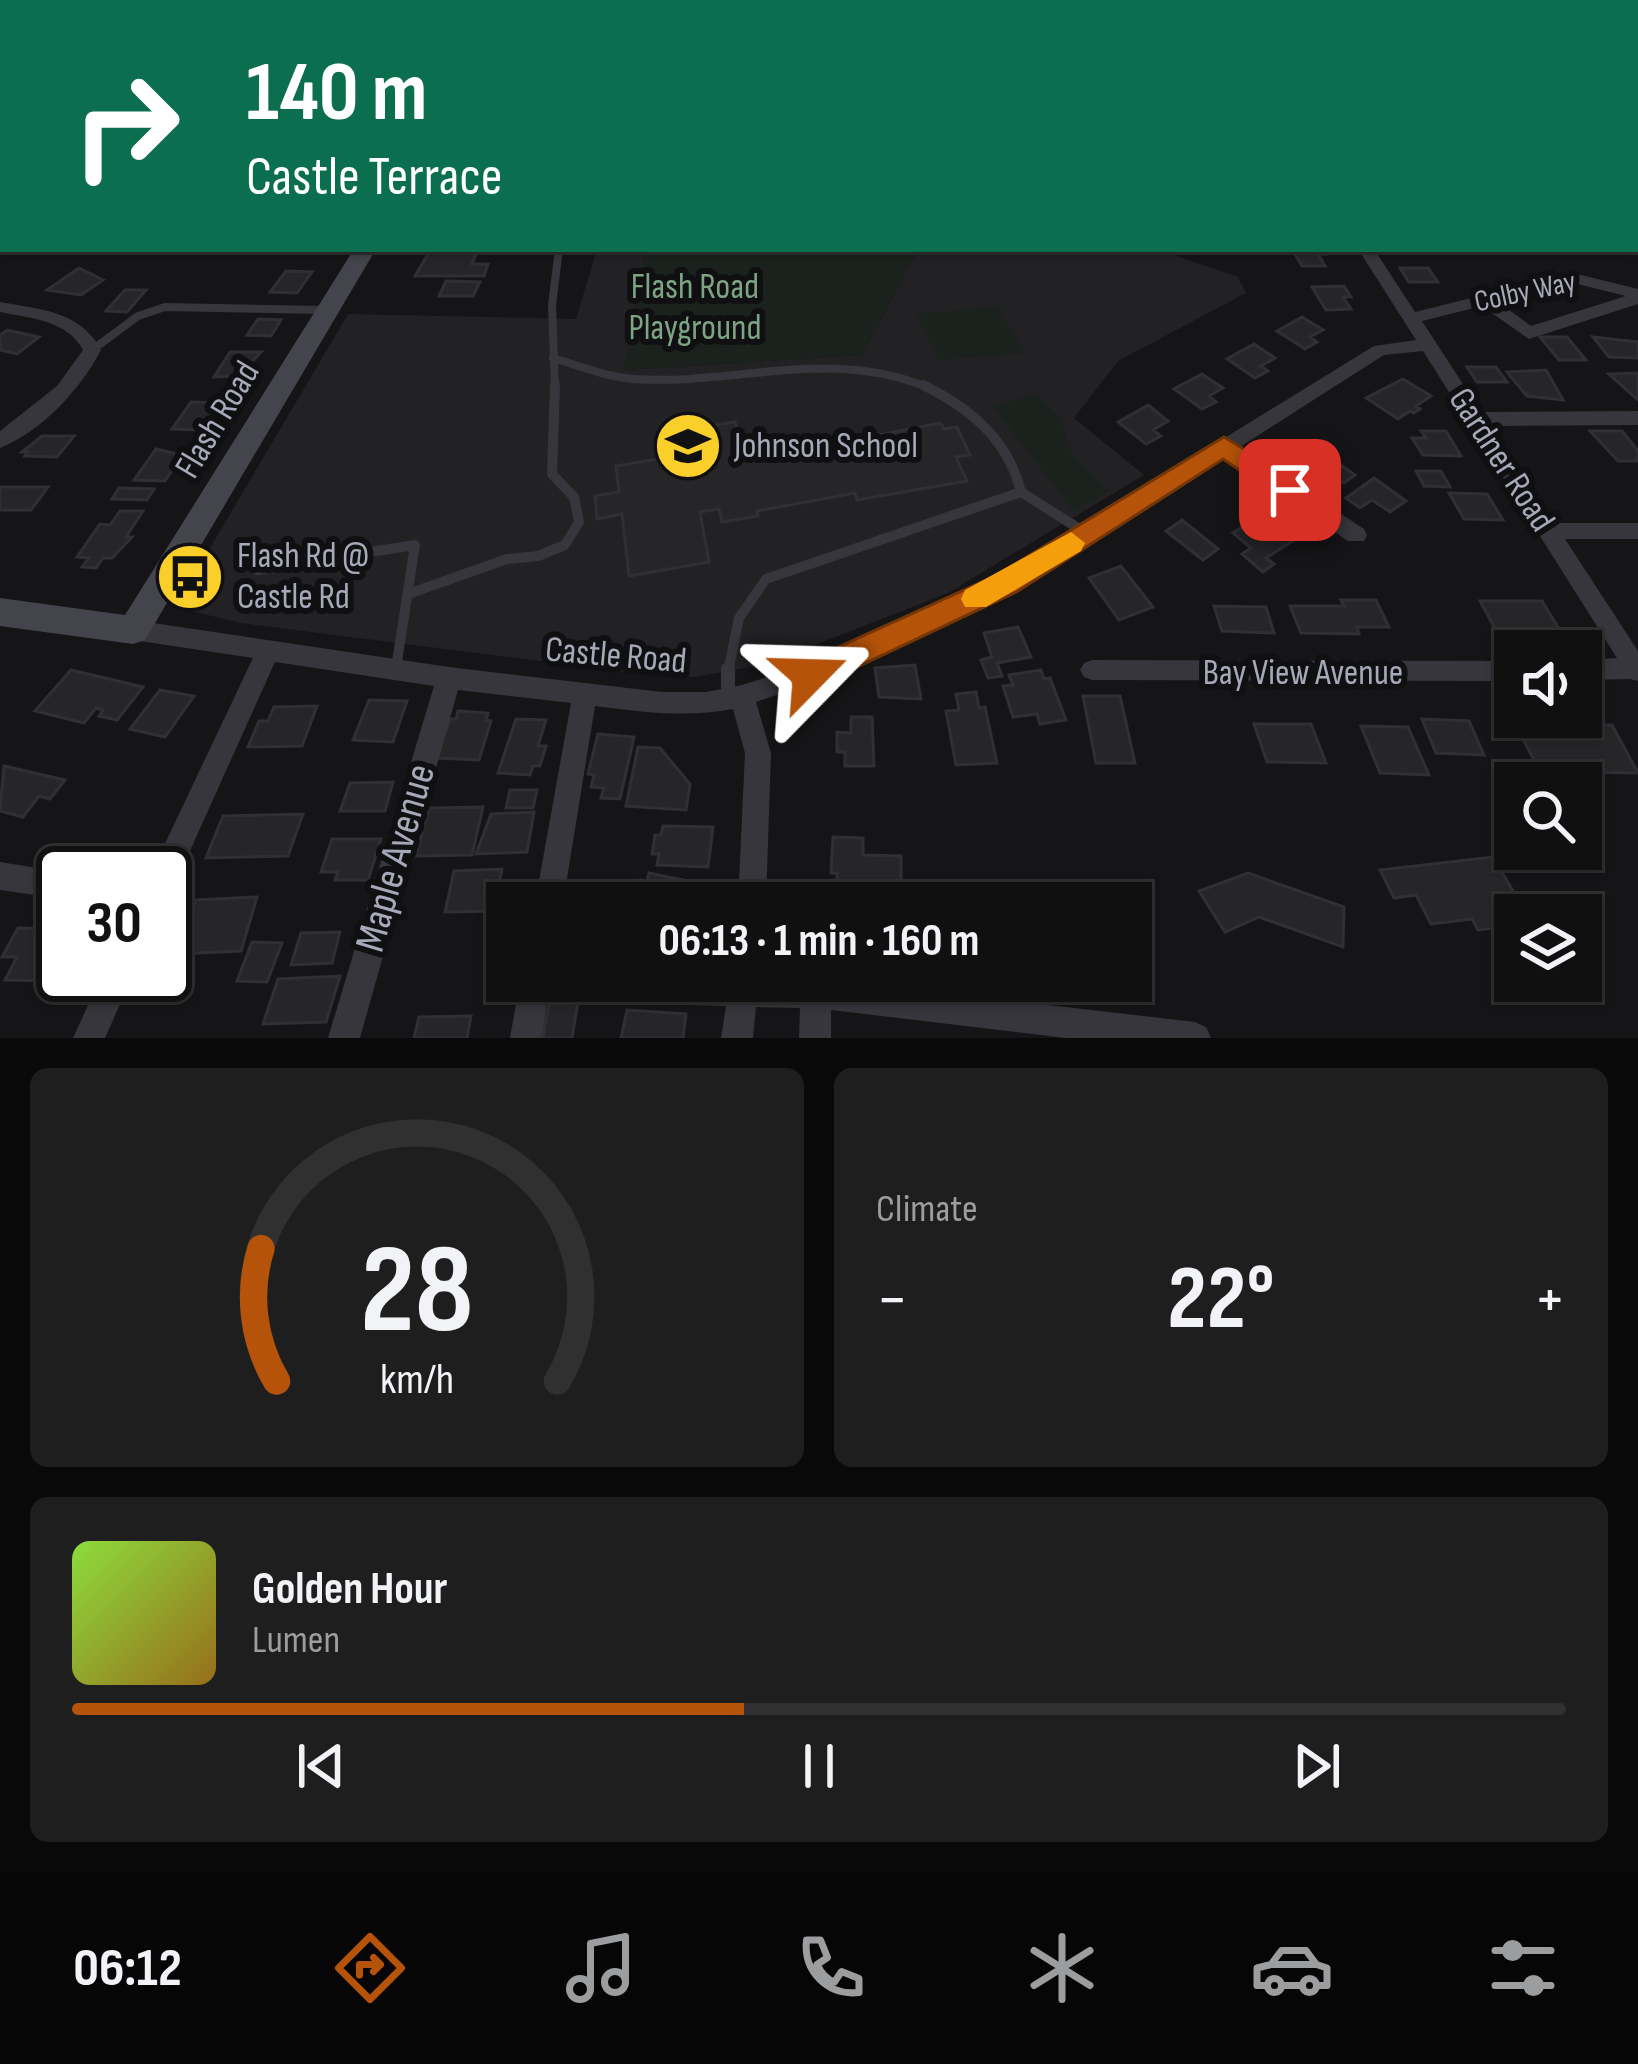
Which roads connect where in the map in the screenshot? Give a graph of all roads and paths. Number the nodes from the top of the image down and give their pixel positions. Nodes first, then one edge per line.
1 (0, 1) edge
2 (0, 10) edge
3 (363, 252) edge
4 (559, 252) edge
5 (1368, 252) edge
6 (1638, 296) edge
7 (1484, 300) junction
8 (0, 308) edge
9 (328, 310) junction
10 (1410, 320) junction
11 (1427, 345) junction
12 (92, 350) junction
13 (553, 358) junction
14 (1638, 418) edge
15 (1474, 419) junction
16 (0, 441) edge
17 (1224, 446) junction
18 (1021, 492) junction
19 (1546, 531) junction
20 (1638, 531) edge
21 (1086, 533) junction
22 (1357, 535) dead end
23 (257, 570) dead end
24 (408, 594) junction
25 (0, 612) edge
26 (134, 630) junction
27 (268, 652) junction
28 (1638, 669) edge
29 (396, 670) junction
30 (1092, 670) dead end
31 (1602, 670) edge
32 (1494, 671) edge
33 (449, 678) junction
34 (585, 693) junction
35 (735, 697) junction
36 (178, 846) edge
37 (0, 876) edge
38 (36, 881) edge
39 (552, 882) edge
40 (753, 882) edge
41 (106, 1002) edge
42 (532, 1002) edge
43 (741, 1002) edge
44 (816, 1002) edge
45 (893, 1002) edge
46 (89, 1038) edge
47 (344, 1038) edge
48 (526, 1038) edge
49 (737, 1038) edge
50 (814, 1038) edge
51 (1195, 1038) edge

1 - 2 path
3 - 9 main road, Flash Road
4 - 13 lane
5 - 10 street, Gardner Road
6 - 7 street, Colby Way
6 - 7 street
7 - 10 street, Colby Way
8 - 12 street
9 - 12 lane
9 - 26 main road, Flash Road
10 - 11 street, Gardner Road
11 - 15 street, Gardner Road
11 - 17 street, Castle Road
12 - 16 street
13 - 18 lane
13 - 24 lane
14 - 15 street
15 - 19 street, Gardner Road
17 - 21 street, Castle Road
17 - 22 street
18 - 21 lane
18 - 35 lane
19 - 20 street
19 - 28 street, Gardner Road
21 - 35 street, Castle Road
23 - 24 lane
24 - 29 lane
25 - 26 main road, Castle Road
26 - 27 street, Castle Road
27 - 29 street, Castle Road
27 - 36 street
28 - 31 street
29 - 33 street, Castle Road
30 - 32 street, Bay View Avenue
33 - 34 street, Castle Road
33 - 47 street, Maple Avenue
34 - 35 street, Castle Road
34 - 39 street
35 - 40 street
37 - 38 street
41 - 46 street
42 - 48 street
43 - 49 street
44 - 50 street
45 - 51 street

